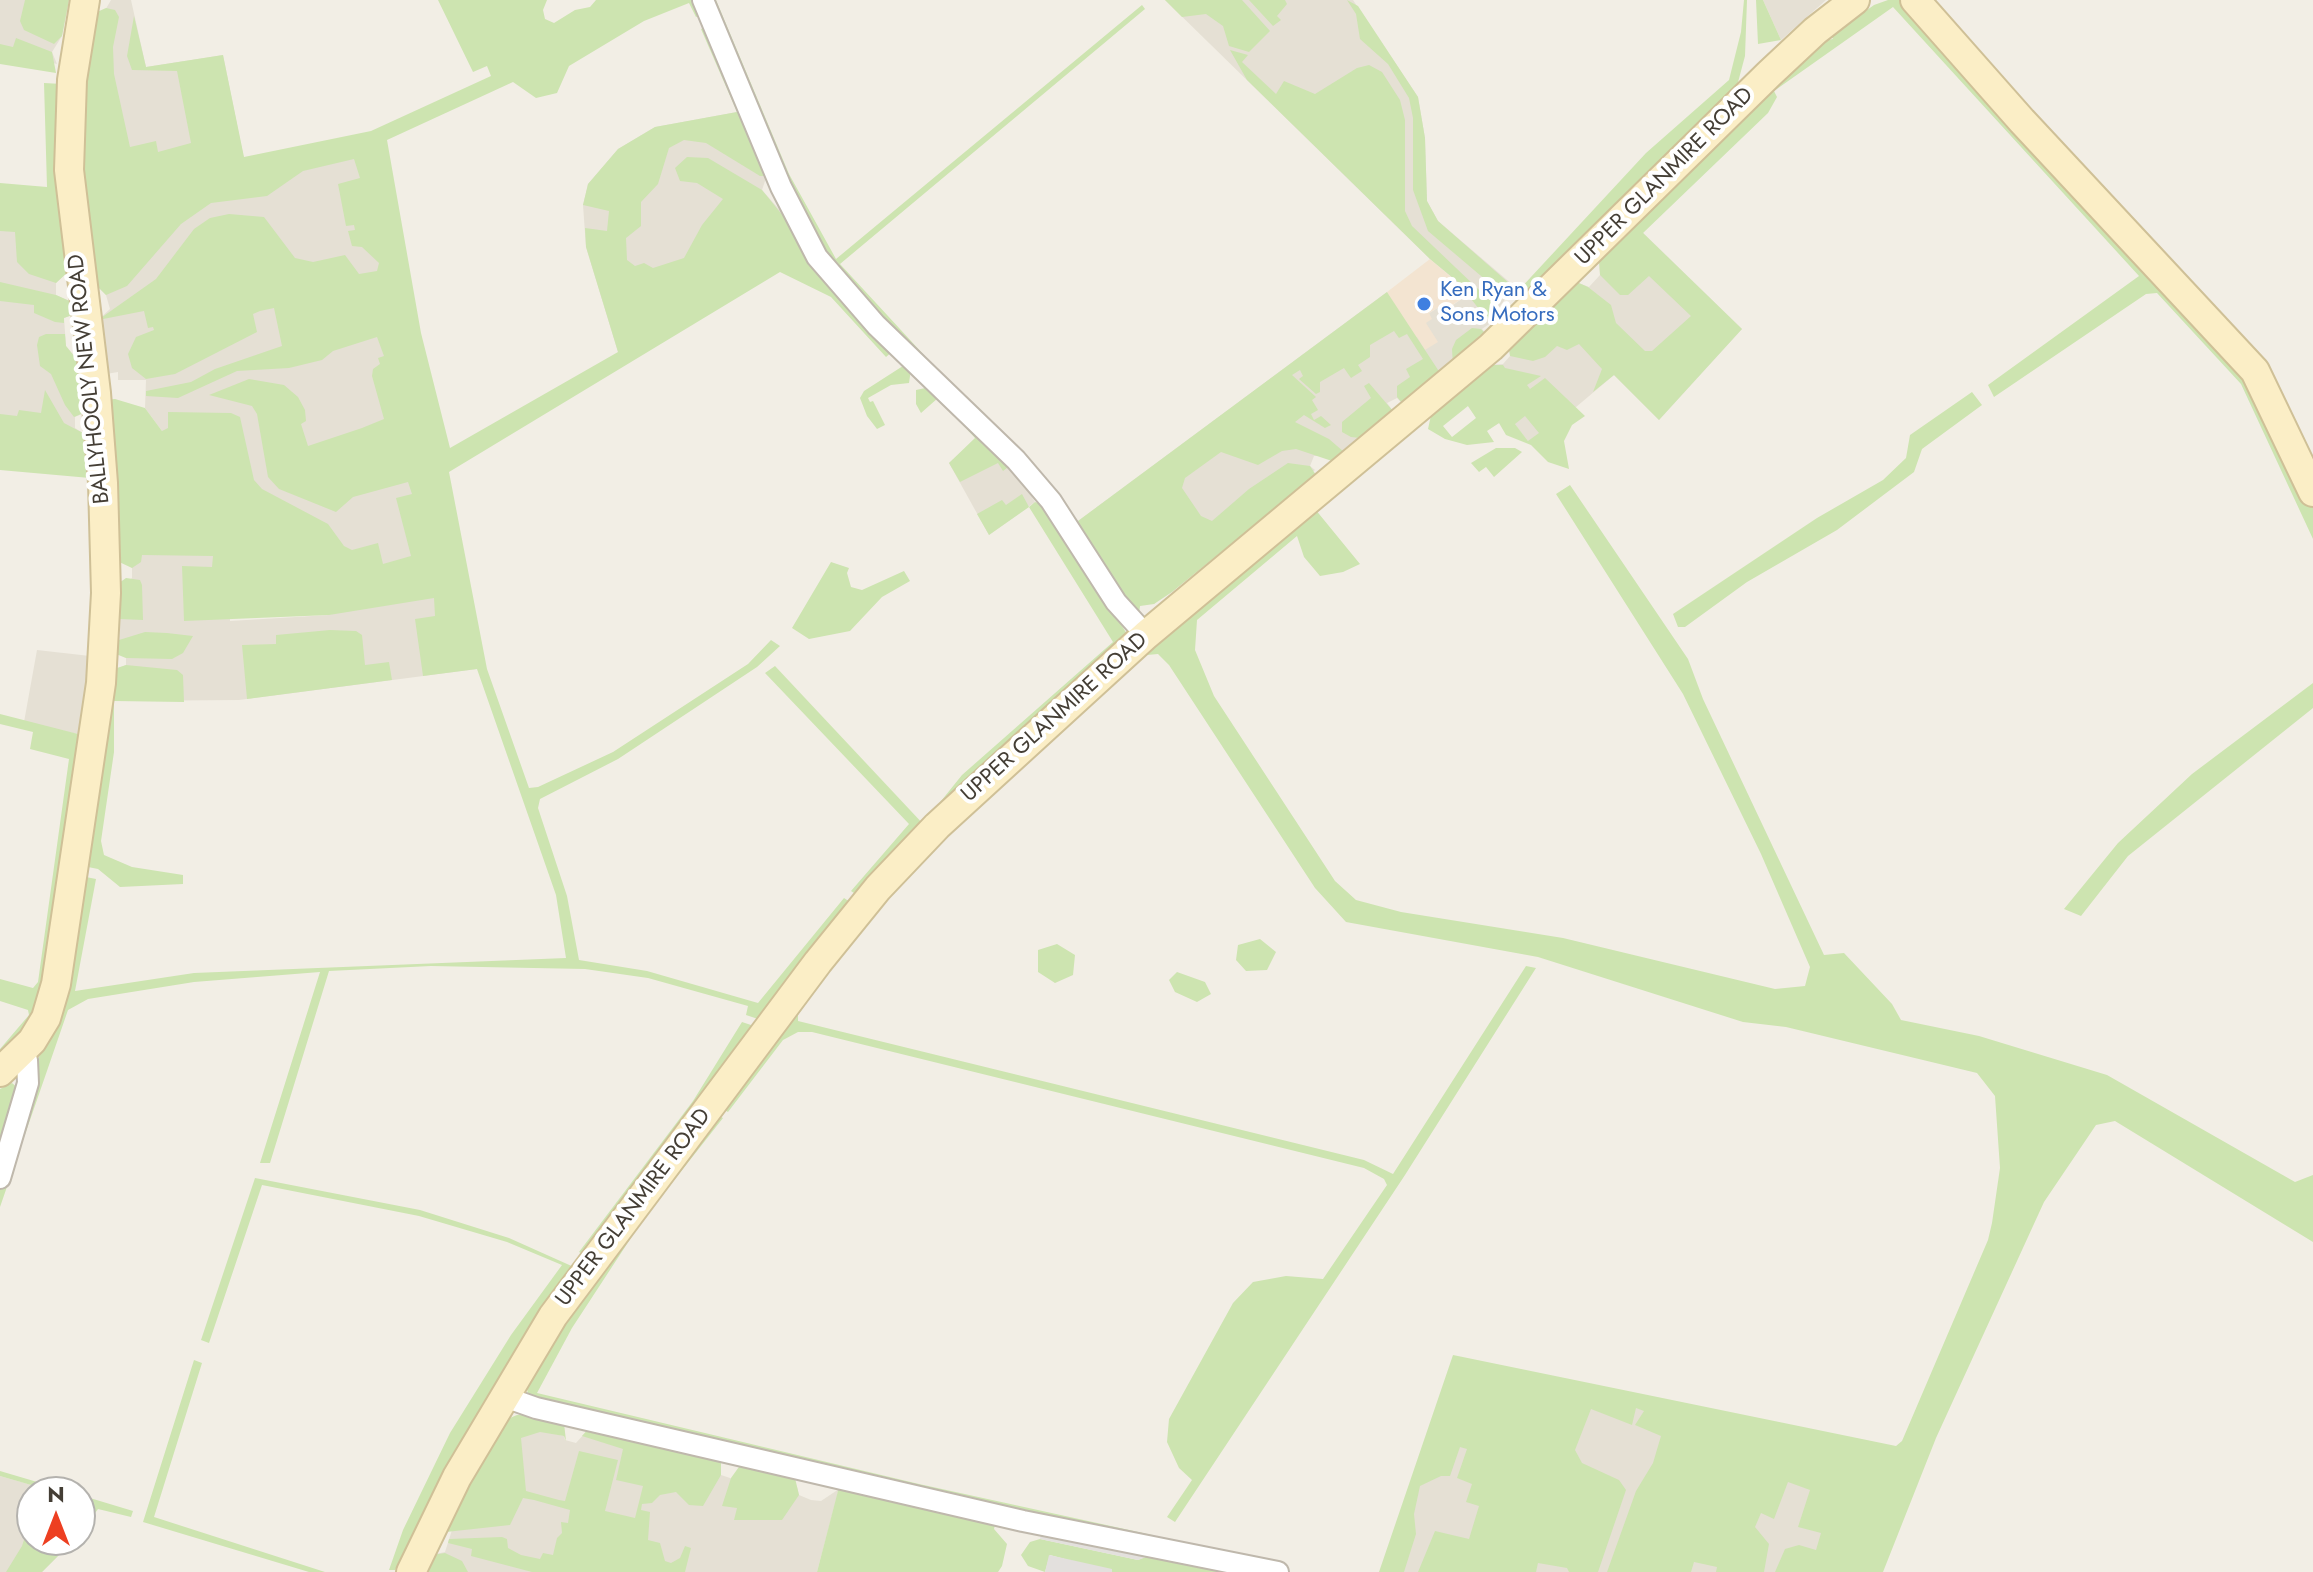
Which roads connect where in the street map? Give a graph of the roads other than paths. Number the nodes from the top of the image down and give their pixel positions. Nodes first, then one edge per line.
1 (85, 0) edge
2 (703, 0) edge
3 (1855, 0) edge
4 (1915, 0) edge
5 (2313, 492) edge
6 (1146, 635) junction
7 (22, 1054) junction
8 (0, 1072) edge
9 (0, 1178) edge
10 (502, 1396) junction
11 (411, 1572) edge
12 (1278, 1572) edge

1 - 7 main road, BALLYHOOLY NEW ROAD
2 - 6 street
3 - 6 main road, UPPER GLANMIRE ROAD
4 - 5 main road
6 - 10 main road, UPPER GLANMIRE ROAD
7 - 8 main road, BALLYHOOLY NEW ROAD
7 - 9 street
10 - 11 main road, UPPER GLANMIRE ROAD
10 - 12 street

